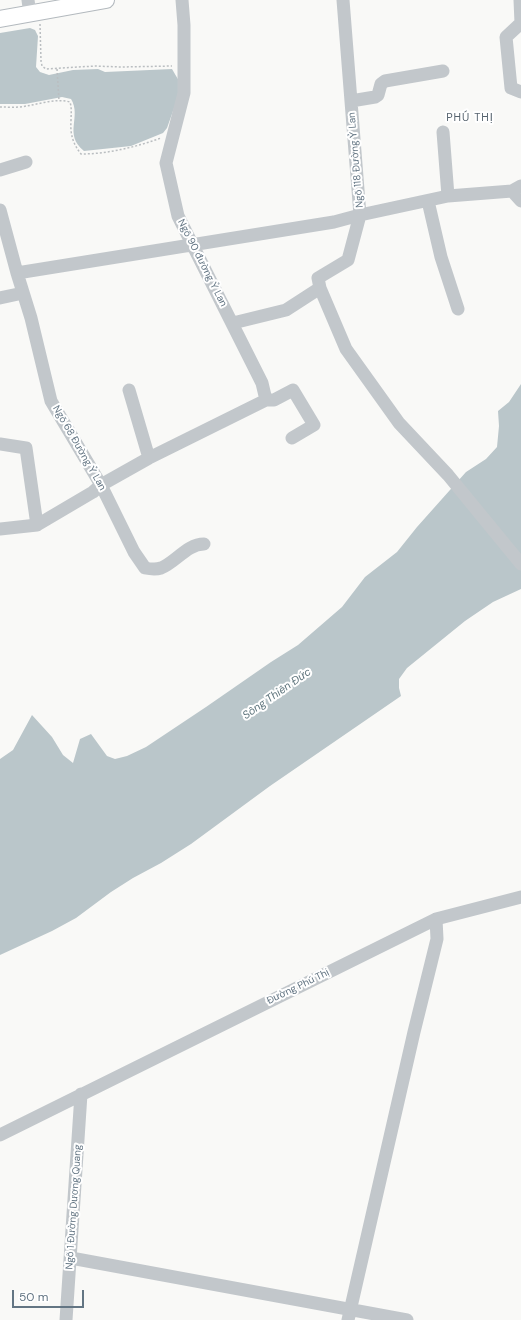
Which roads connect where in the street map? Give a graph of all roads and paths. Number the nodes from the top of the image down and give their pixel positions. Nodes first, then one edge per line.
1 (106, 0) edge
2 (182, 0) edge
3 (343, 0) edge
4 (520, 0) edge
5 (33, 9) edge
6 (0, 19) edge
7 (184, 65) junction
8 (57, 69) junction
9 (442, 71) dead end
10 (521, 92) edge
11 (59, 100) junction
12 (351, 101) junction
13 (0, 107) edge
14 (443, 132) dead end
15 (174, 134) junction
16 (26, 162) dead end
17 (0, 170) edge
18 (516, 189) edge
19 (448, 196) junction
20 (428, 201) junction
21 (521, 201) edge
22 (0, 210) edge
23 (360, 215) junction
24 (192, 245) junction
25 (17, 273) junction
26 (320, 288) junction
27 (23, 293) junction
28 (0, 298) edge
29 (458, 309) dead end
30 (233, 323) junction
31 (129, 390) dead end
32 (266, 400) junction
33 (292, 438) dead end
34 (0, 444) edge
35 (149, 458) junction
36 (101, 485) junction
37 (37, 525) junction
38 (0, 530) edge
39 (204, 544) dead end
40 (521, 564) edge
41 (521, 897) edge
42 (436, 919) junction
43 (81, 1094) junction
44 (0, 1135) edge
45 (71, 1258) junction
46 (349, 1315) edge
47 (66, 1320) edge
48 (407, 1320) edge

1 - 5 main road
2 - 7 street, Ngõ 90 đường Ỷ Lan
3 - 12 street, Ngõ 118 Đường Ỷ Lan
4 - 10 street
5 - 6 main road
5 - 8 path
7 - 8 path
7 - 15 street, Ngõ 90 đường Ỷ Lan
8 - 11 path
9 - 12 street
11 - 13 path
11 - 15 path
12 - 23 street, Ngõ 118 Đường Ỷ Lan
14 - 19 street
15 - 24 street, Ngõ 90 đường Ỷ Lan
16 - 17 street
18 - 19 street
18 - 21 street
19 - 20 street
20 - 23 street
20 - 29 street
22 - 25 street, Ngõ 68 Đường Ỷ Lan
23 - 24 street
23 - 26 street, Ngõ 118 Đường Ỷ Lan
24 - 25 street
24 - 30 street, Ngõ 90 đường Ỷ Lan
25 - 27 street, Ngõ 68 Đường Ỷ Lan
26 - 30 street
26 - 40 street
27 - 28 street
27 - 36 street, Ngõ 68 Đường Ỷ Lan
30 - 32 street, Ngõ 90 đường Ỷ Lan
31 - 35 street
32 - 33 street
32 - 35 street
34 - 37 street
35 - 36 street
36 - 37 street
36 - 39 street, Ngõ 68 Đường Ỷ Lan
37 - 38 street
41 - 42 street, Đường Phú Thị
42 - 43 street, Đường Phú Thị
42 - 46 street
43 - 44 street, Đường Phú Thị
43 - 45 street, Ngõ 1 Đường Dương Quang
45 - 46 street
45 - 47 street, Ngõ 1 Đường Dương Quang
46 - 48 street

